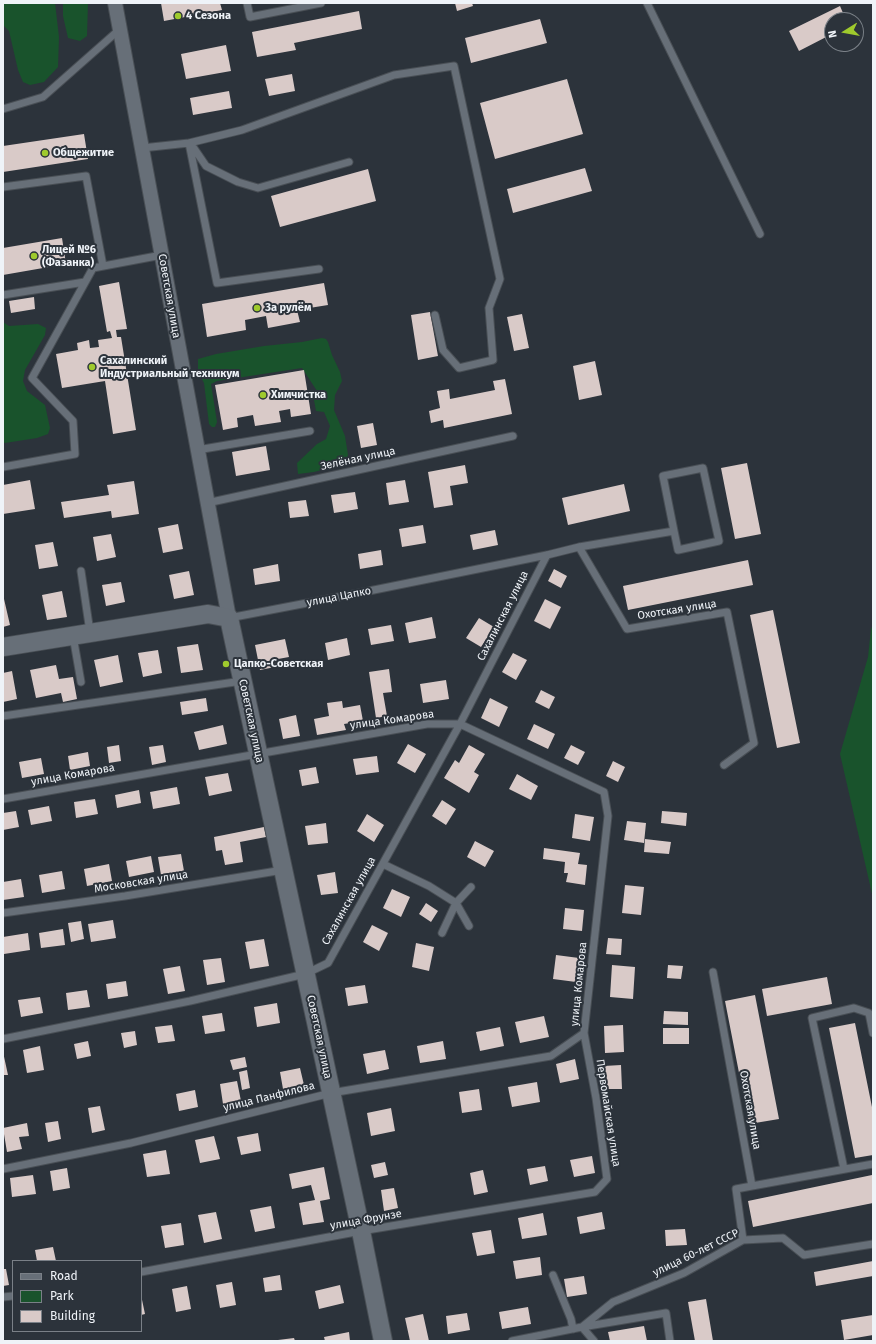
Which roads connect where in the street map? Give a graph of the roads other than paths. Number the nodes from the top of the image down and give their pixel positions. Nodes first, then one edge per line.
1 (115, 3) edge
2 (247, 3) edge
3 (320, 3) edge
4 (647, 3) edge
5 (120, 29) junction
6 (3, 109) edge
7 (189, 143) junction
8 (142, 148) junction
9 (350, 162) dead end
10 (3, 187) edge
11 (760, 234) dead end
12 (162, 255) junction
13 (104, 266) junction
14 (319, 269) dead end
15 (85, 282) junction
16 (3, 295) edge
17 (435, 314) dead end
18 (310, 432) dead end
19 (513, 436) dead end
20 (198, 450) junction
21 (3, 467) edge
22 (207, 503) junction
23 (674, 531) junction
24 (579, 547) junction
25 (547, 554) junction
26 (81, 571) dead end
27 (228, 618) junction
28 (82, 634) junction
29 (3, 647) edge
30 (242, 681) junction
31 (80, 682) dead end
32 (3, 716) edge
33 (460, 724) junction
34 (258, 754) junction
35 (724, 765) dead end
36 (3, 799) edge
37 (382, 864) junction
38 (283, 870) junction
39 (471, 887) dead end
40 (456, 903) junction
41 (3, 913) edge
42 (469, 926) dead end
43 (442, 933) dead end
44 (713, 972) dead end
45 (305, 974) junction
46 (584, 1033) junction
47 (873, 1033) edge
48 (3, 1039) edge
49 (331, 1093) junction
50 (873, 1164) edge
51 (3, 1169) edge
52 (844, 1169) junction
53 (752, 1186) junction
54 (596, 1192) joint
55 (361, 1231) junction
56 (743, 1240) junction
57 (873, 1244) edge
58 (142, 1272) edge
59 (553, 1275) dead end
60 (582, 1327) junction
61 (573, 1329) junction
62 (383, 1341) edge
63 (512, 1341) edge
64 (594, 1341) edge
65 (670, 1341) edge

1 - 5 street, Советская улица
2 - 3 lane
4 - 11 lane
5 - 6 lane
5 - 8 street, Советская улица
7 - 8 lane
7 - 9 lane
7 - 14 lane
7 - 17 lane
8 - 12 street, Советская улица
10 - 13 lane
12 - 13 lane
12 - 20 street, Советская улица
13 - 15 lane
15 - 16 lane
15 - 21 lane
18 - 20 lane
19 - 22 lane, Зелёная улица
20 - 22 street, Советская улица
22 - 27 street, Советская улица
23 - 23 lane
23 - 24 lane, улица Цапко
24 - 25 lane, улица Цапко
24 - 35 lane, Охотская улица
25 - 27 lane, улица Цапко
25 - 33 lane, Сахалинская улица
26 - 28 lane
27 - 28 street, улица Цапко
27 - 30 street, Советская улица
28 - 29 street, улица Цапко
28 - 31 lane
30 - 32 lane
30 - 34 street, Советская улица
33 - 34 lane, улица Комарова
33 - 37 lane, Сахалинская улица
33 - 46 lane, улица Комарова
34 - 36 lane, улица Комарова
34 - 38 street, Советская улица
37 - 40 lane
37 - 45 lane, Сахалинская улица
38 - 41 lane, Московская улица
38 - 45 street, Советская улица
39 - 40 lane
40 - 42 lane
40 - 43 lane
44 - 53 lane, Охотская улица
45 - 48 lane, Сахалинская улица
45 - 49 street, Советская улица
46 - 49 lane, улица Панфилова
46 - 54 lane, Первомайская улица
47 - 52 lane
49 - 51 lane, улица Панфилова
49 - 55 street, Советская улица
50 - 52 lane
52 - 53 lane
53 - 56 lane
54 - 55 lane, улица Фрунзе
55 - 58 lane, улица Фрунзе
55 - 62 street, Советская улица
56 - 57 lane, улица 60-лет СССР
56 - 60 lane, улица 60-лет СССР
59 - 61 lane
60 - 61 lane, улица 60-лет СССР
60 - 64 lane
60 - 65 lane
61 - 63 lane, улица 60-лет СССР

